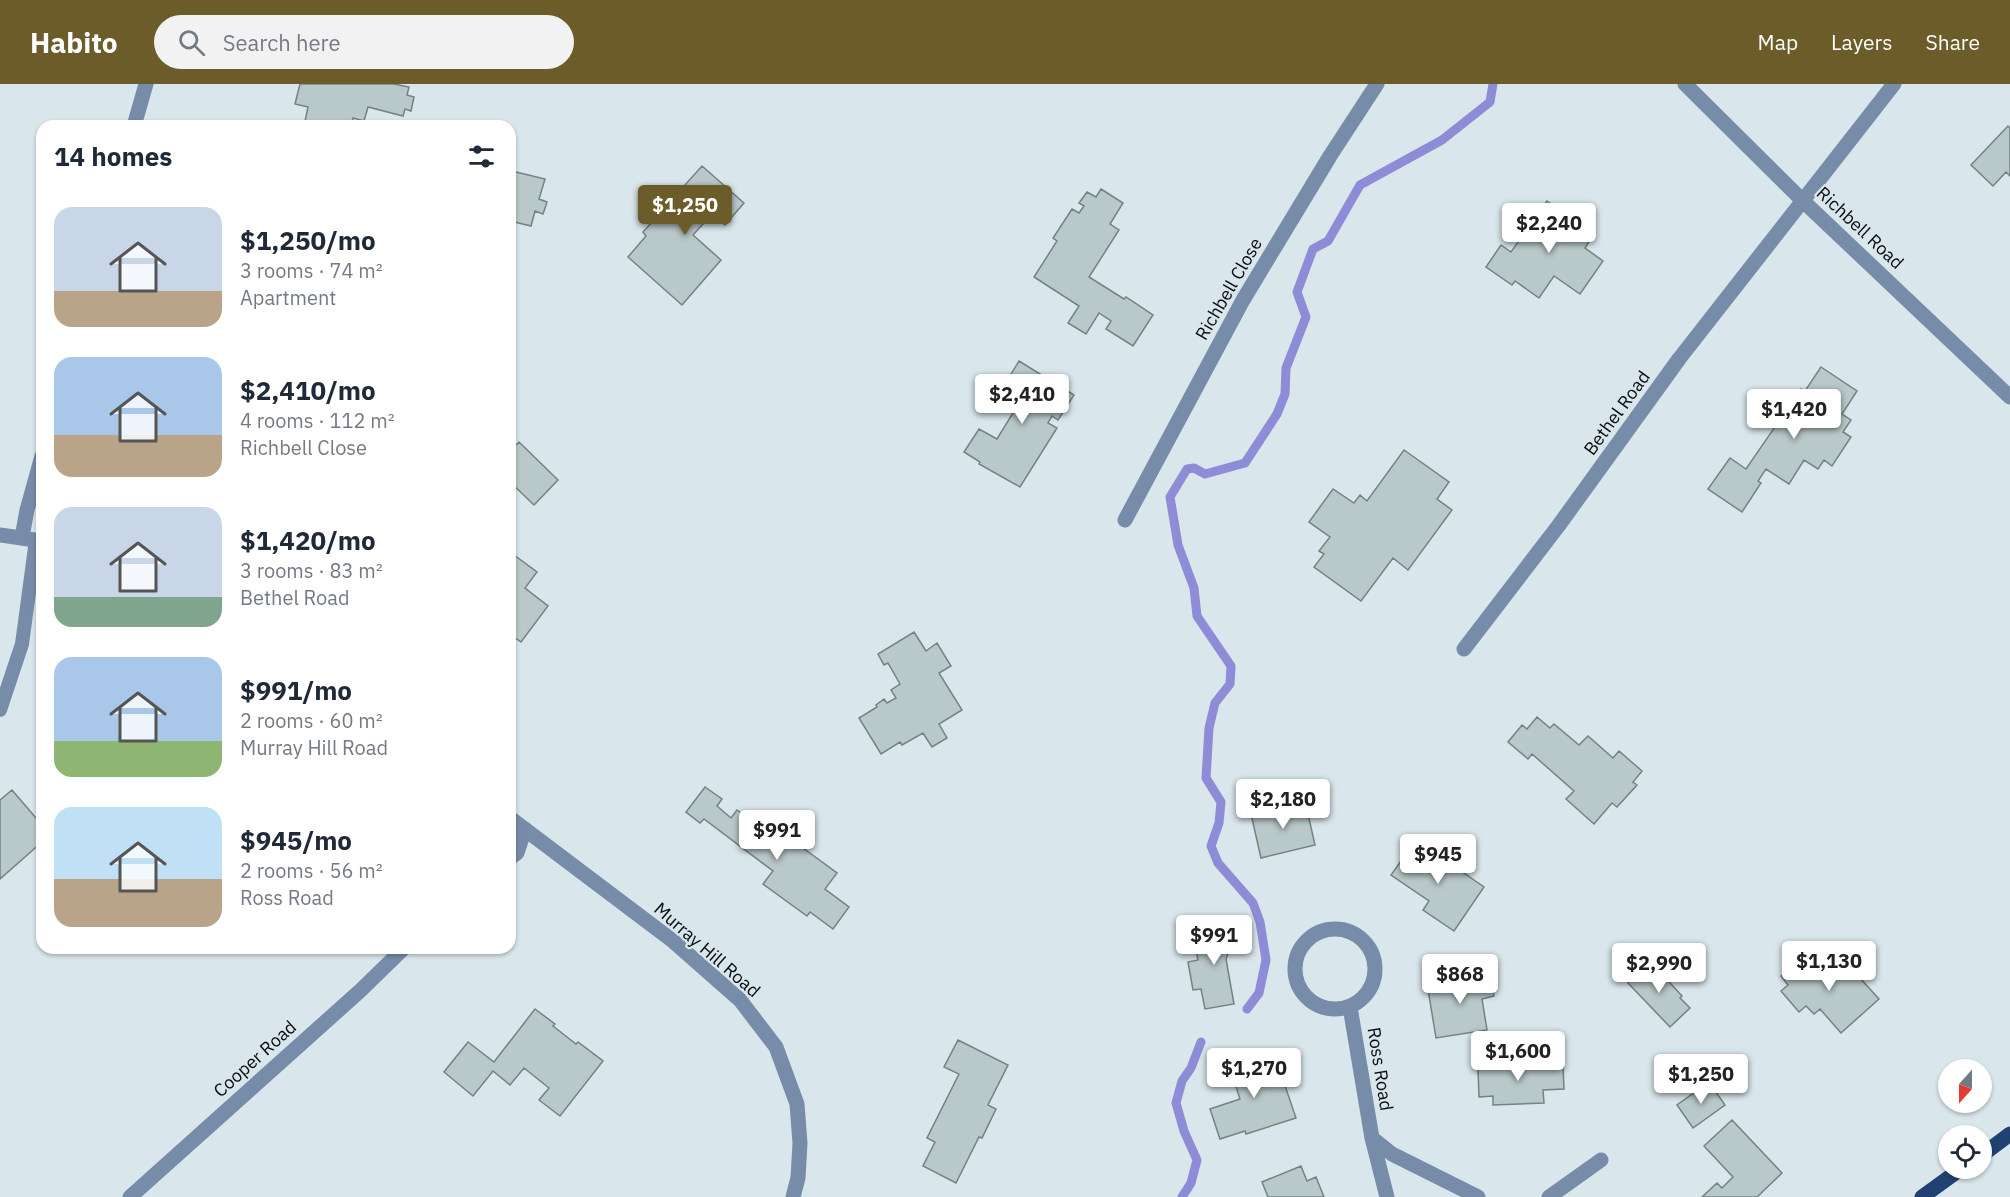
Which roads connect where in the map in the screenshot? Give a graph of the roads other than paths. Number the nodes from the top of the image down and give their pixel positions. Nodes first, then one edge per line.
1 (146, 84) edge
2 (1377, 84) edge
3 (1685, 84) edge
4 (1894, 84) edge
5 (137, 120) edge
6 (1803, 201) junction
7 (2010, 397) edge
8 (36, 478) edge
9 (1125, 520) dead end
10 (0, 535) edge
11 (33, 539) edge
12 (1464, 649) dead end
13 (0, 710) edge
14 (516, 822) edge
15 (525, 829) junction
16 (516, 854) edge
17 (398, 954) edge
18 (1350, 1007) junction
19 (2010, 1134) edge
20 (1372, 1138) junction
21 (1992, 1148) edge
22 (1601, 1160) dead end
23 (1947, 1179) edge
24 (130, 1197) edge
25 (793, 1197) edge
26 (1387, 1197) edge
27 (1478, 1197) edge
28 (1549, 1197) edge
29 (1922, 1197) edge

1 - 5 street
2 - 9 street, Richbell Close
3 - 6 street, Richbell Road
4 - 6 street, Bethel Road
6 - 7 street, Richbell Road
6 - 12 street, Bethel Road
8 - 11 street
10 - 11 street
11 - 13 lane
14 - 15 street, Murray Hill Road
15 - 16 street
15 - 25 street, Murray Hill Road
17 - 24 street, Cooper Road
18 - 18 street, Ross Road
18 - 20 street, Ross Road
19 - 21 main road
20 - 26 street, Ross Road
20 - 27 street, Ross Road
22 - 28 street
23 - 29 main road

